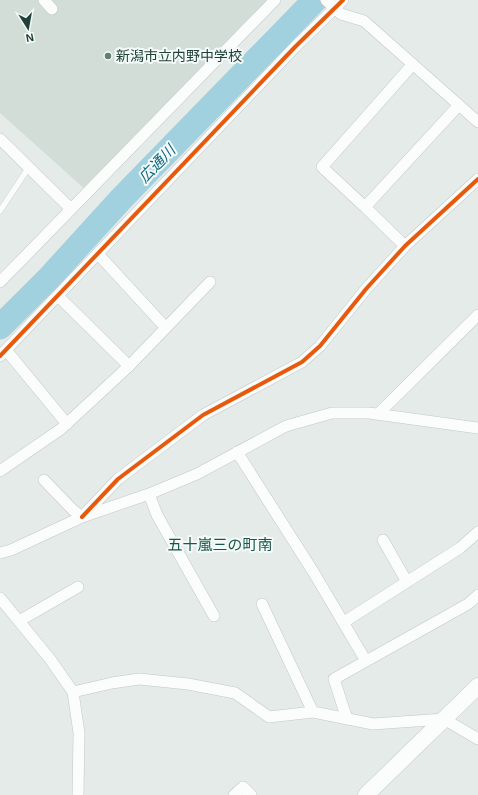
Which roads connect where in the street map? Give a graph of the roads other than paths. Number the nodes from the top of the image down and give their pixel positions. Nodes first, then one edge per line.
1 (44, 0) edge
2 (275, 0) edge
3 (343, 0) edge
4 (331, 5) edge
5 (52, 8) dead end
6 (412, 64) junction
7 (459, 105) junction
8 (478, 122) edge
9 (0, 139) edge
10 (29, 167) junction
11 (478, 179) edge
12 (365, 207) junction
13 (71, 209) junction
14 (0, 211) edge
15 (405, 246) junction
16 (98, 254) junction
17 (0, 282) edge
18 (210, 282) dead end
19 (58, 296) junction
20 (478, 316) edge
21 (166, 328) junction
22 (3, 353) edge
23 (129, 366) junction
24 (378, 414) junction
25 (67, 424) junction
26 (477, 426) edge
27 (237, 452) junction
28 (0, 471) edge
29 (44, 480) dead end
30 (149, 494) junction
31 (82, 517) junction
32 (478, 532) edge
33 (384, 540) dead end
34 (0, 553) edge
35 (407, 582) junction
36 (78, 587) dead end
37 (478, 595) edge
38 (0, 598) edge
39 (262, 604) dead end
40 (214, 616) dead end
41 (19, 621) junction
42 (344, 622) junction
43 (366, 661) junction
44 (478, 686) edge
45 (73, 692) junction
46 (313, 712) junction
47 (347, 719) junction
48 (444, 719) junction
49 (478, 739) edge
50 (78, 795) edge
51 (234, 795) edge
52 (251, 795) edge
53 (366, 795) edge

1 - 5 street
2 - 13 street
3 - 4 street
4 - 6 street
4 - 16 street
6 - 7 street
6 - 12 street
7 - 8 street
7 - 12 street
9 - 10 street
10 - 13 street
10 - 14 lane
11 - 15 street
12 - 15 street
13 - 17 street
15 - 31 street
16 - 19 street
16 - 21 street
18 - 21 street
19 - 22 street
19 - 23 street
20 - 24 street
21 - 23 street
22 - 25 street
23 - 25 street
24 - 26 street
24 - 27 street
25 - 28 street
27 - 30 street
27 - 42 street
29 - 31 street
30 - 31 street
30 - 40 street
31 - 34 street
32 - 35 street
33 - 35 street
35 - 42 street
36 - 41 street
37 - 43 street
38 - 41 street
39 - 46 street
41 - 45 street
42 - 43 street
43 - 47 street
44 - 48 street
45 - 46 street
45 - 50 street
46 - 47 street
47 - 48 street
48 - 49 street
48 - 53 street
51 - 52 street

